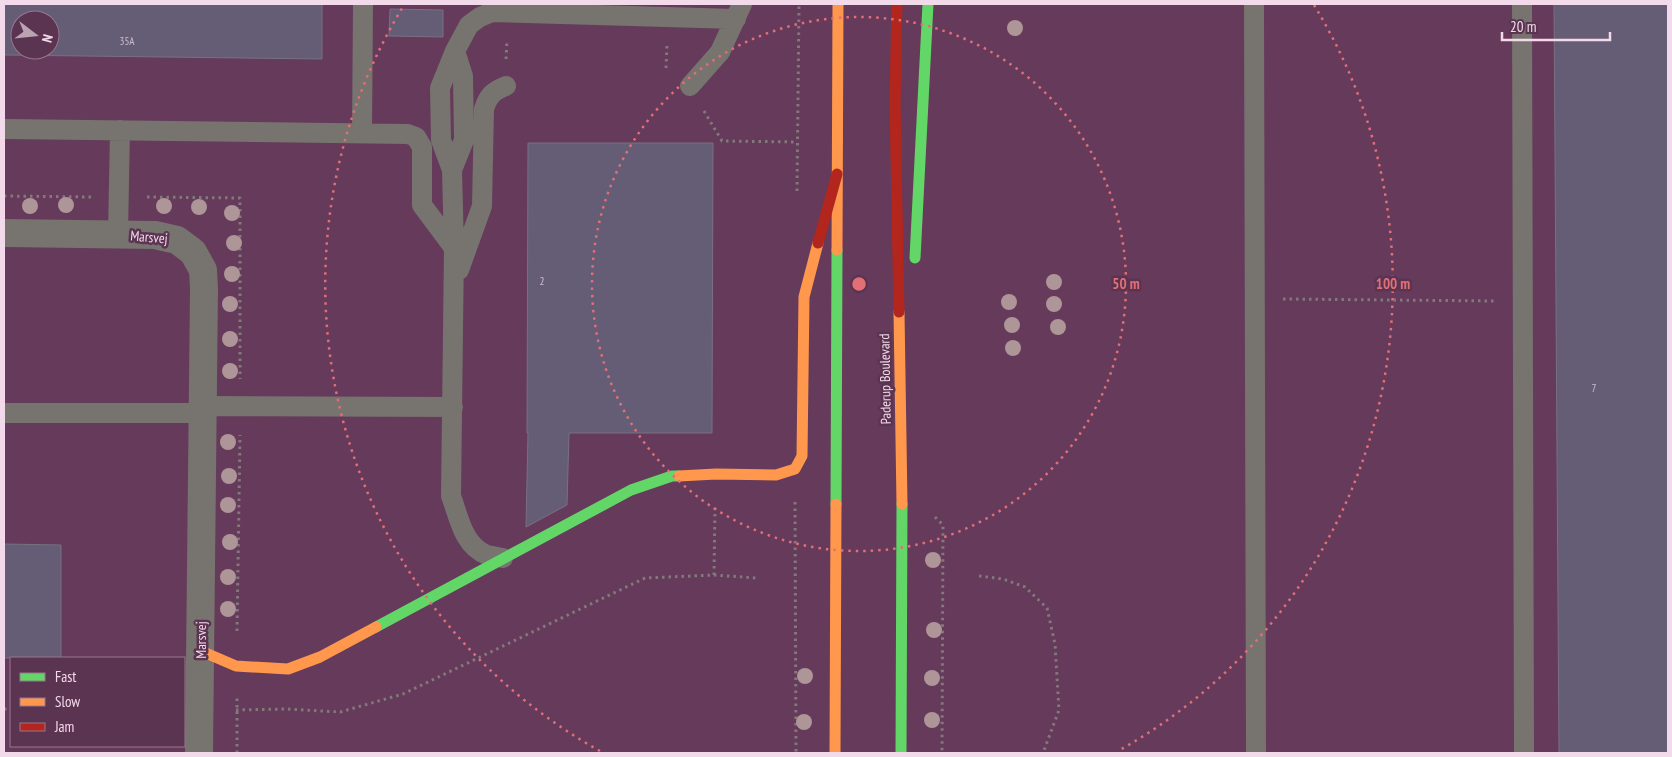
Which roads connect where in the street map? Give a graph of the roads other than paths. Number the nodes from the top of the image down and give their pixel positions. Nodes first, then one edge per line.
1 (363, 4) edge
2 (838, 4) edge
3 (896, 4) edge
4 (928, 4) edge
5 (1254, 4) edge
6 (1522, 4) edge
7 (739, 11) edge
8 (506, 86) road end
9 (690, 86) road end
10 (4, 129) edge
11 (120, 130) junction
12 (362, 133) junction
13 (837, 174) junction
14 (4, 232) edge
15 (118, 234) junction
16 (454, 248) junction
17 (914, 269) dead end
18 (454, 284) junction
19 (910, 338) dead end
20 (453, 407) junction
21 (202, 410) junction
22 (4, 413) edge
23 (902, 484) junction
24 (503, 558) junction
25 (201, 652) junction
26 (199, 753) edge
27 (835, 753) edge
28 (901, 753) edge
29 (1256, 753) edge
30 (1524, 753) edge

1 - 12 lane
2 - 13 street
3 - 23 street, Paderup Boulevard
4 - 17 street
5 - 29 lane
6 - 30 lane
7 - 9 lane
7 - 16 lane
8 - 18 lane
10 - 11 lane
11 - 12 lane
11 - 15 lane
12 - 16 lane
13 - 24 street
13 - 27 street
14 - 15 street, Marsvej
15 - 21 street, Marsvej
16 - 18 lane
18 - 20 lane
19 - 23 street
20 - 21 lane
20 - 24 lane
21 - 22 lane
21 - 25 street, Marsvej
23 - 28 street, Paderup Boulevard
24 - 25 street
25 - 26 street, Marsvej

